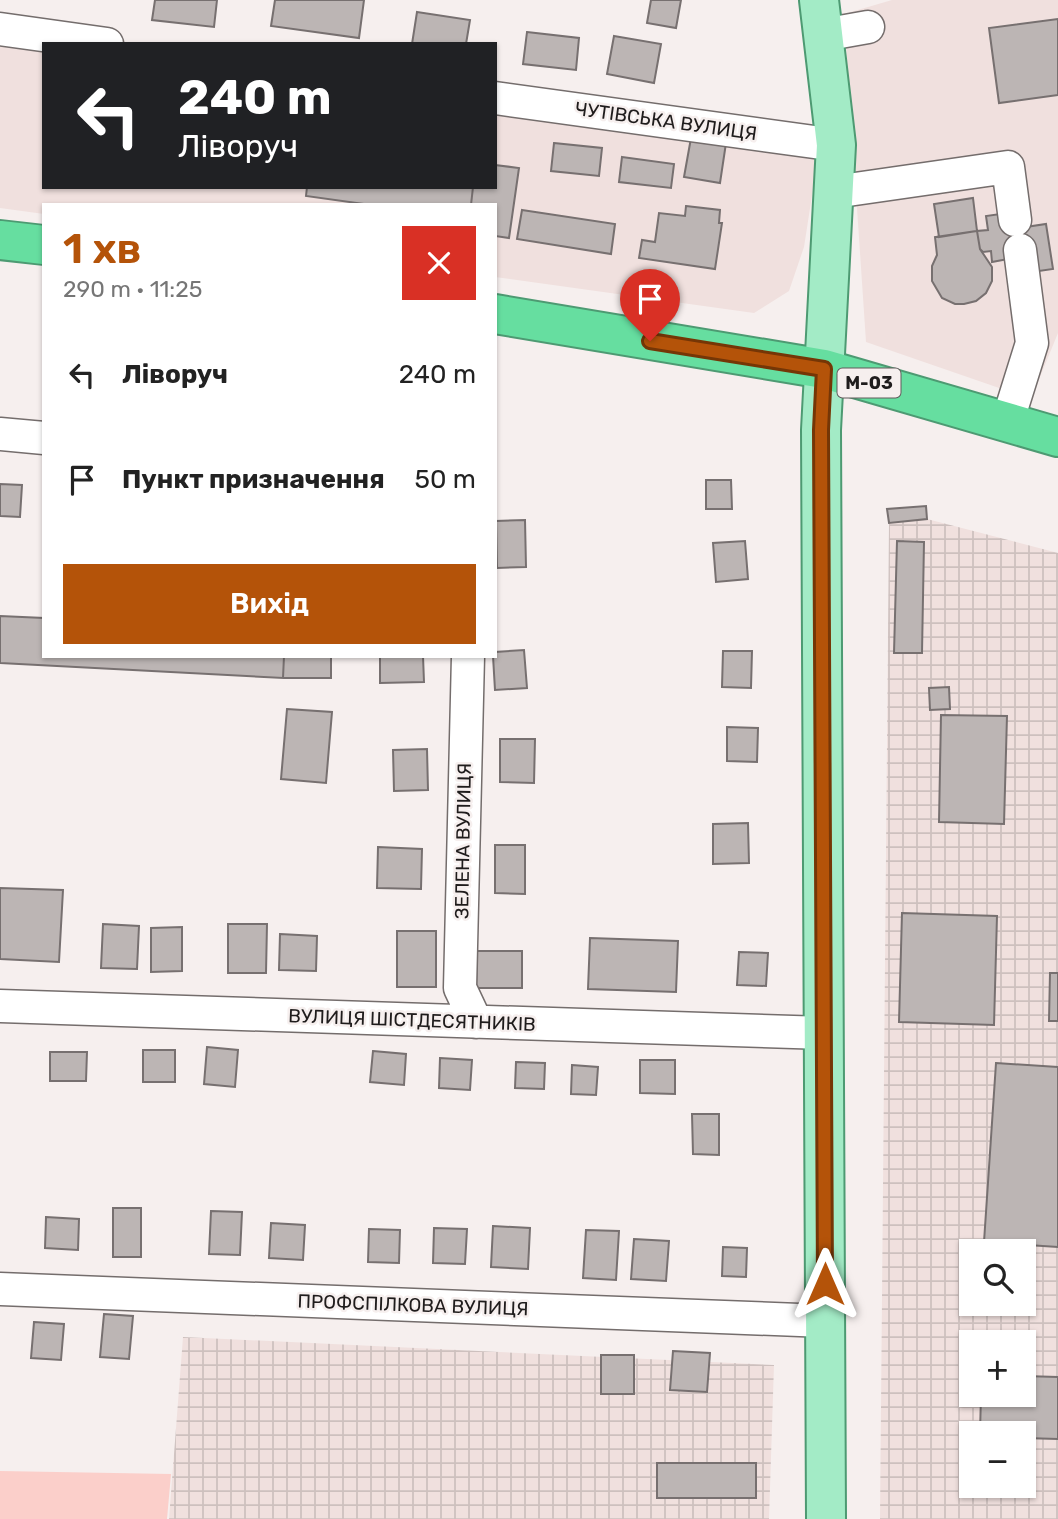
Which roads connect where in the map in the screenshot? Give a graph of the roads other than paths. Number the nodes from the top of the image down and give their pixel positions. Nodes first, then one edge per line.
1 (821, 17) edge
2 (868, 27) dead end
3 (0, 29) edge
4 (93, 42) edge
5 (497, 98) edge
6 (836, 145) junction
7 (834, 192) junction
8 (0, 240) edge
9 (42, 245) edge
10 (497, 314) edge
11 (824, 369) junction
12 (1007, 423) junction
13 (0, 434) edge
14 (1058, 437) edge
15 (42, 438) edge
16 (468, 658) edge
17 (0, 1006) edge
18 (475, 1022) junction
19 (825, 1033) junction
20 (0, 1289) edge
21 (825, 1321) junction
22 (826, 1519) edge

1 - 2 street
1 - 6 main road
3 - 4 street
5 - 6 street, ЧУТІВСЬКА ВУЛИЦЯ
6 - 7 main road
7 - 11 main road
7 - 12 street
8 - 9 highway
10 - 11 highway, М-03
11 - 12 highway, М-03
11 - 19 main road
12 - 14 highway, М-03
13 - 15 street
16 - 18 street, ЗЕЛЕНА ВУЛИЦЯ
17 - 18 street, ВУЛИЦЯ ШІСТДЕСЯТНИКІВ
18 - 19 street, ВУЛИЦЯ ШІСТДЕСЯТНИКІВ
19 - 21 main road
20 - 21 street, ПРОФСПІЛКОВА ВУЛИЦЯ
21 - 22 main road

